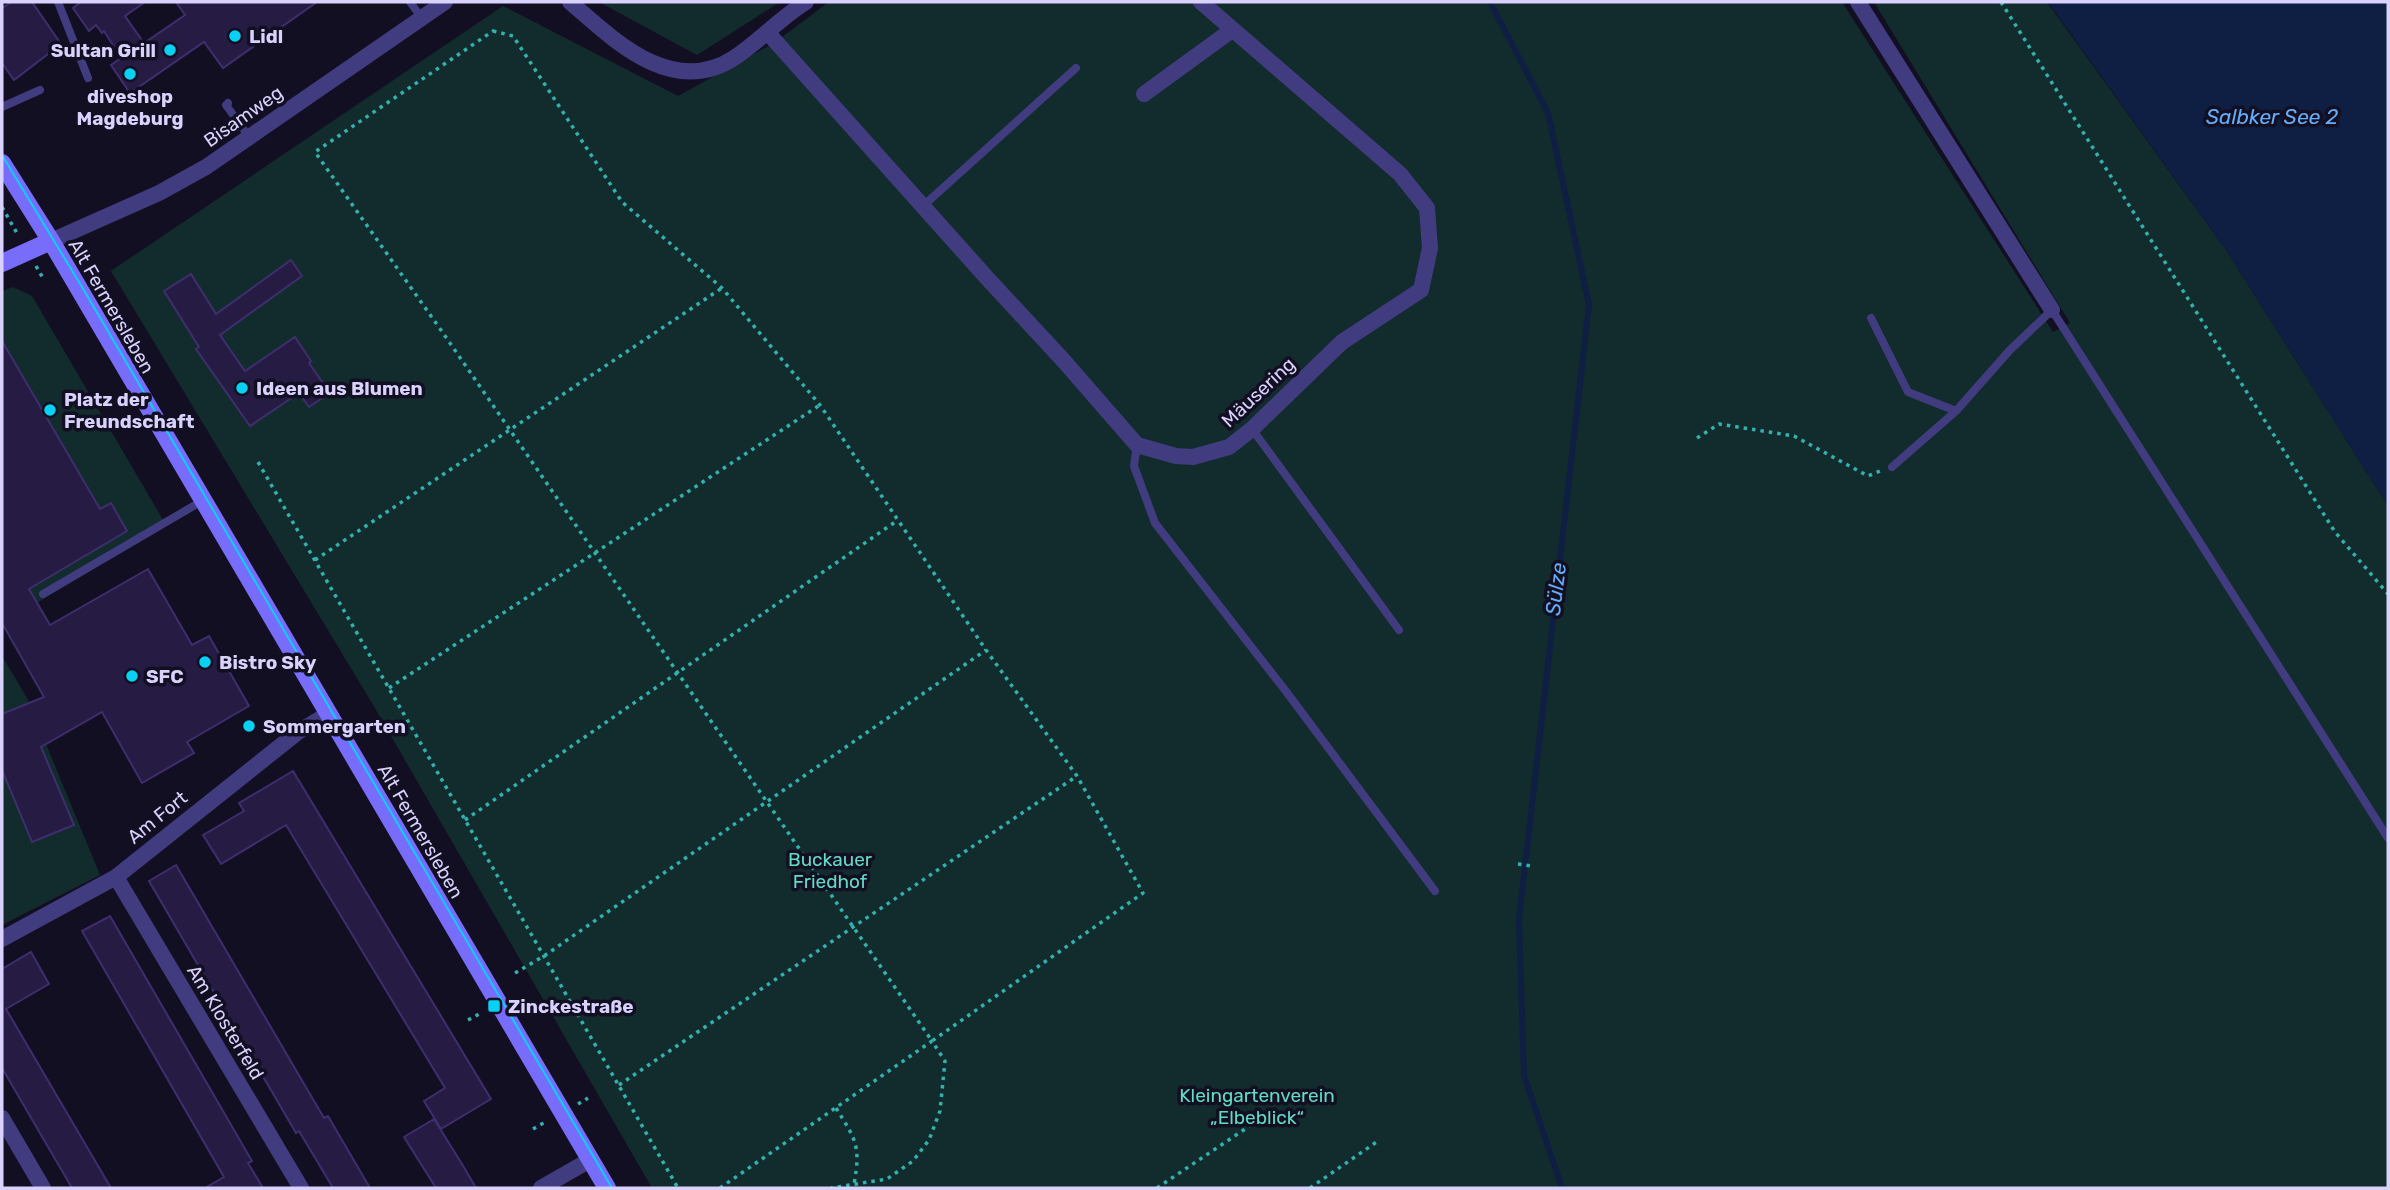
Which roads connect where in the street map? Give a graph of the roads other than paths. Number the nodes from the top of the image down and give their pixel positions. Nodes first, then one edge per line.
1 (58, 2) edge
2 (410, 2) edge
3 (445, 2) edge
4 (570, 2) edge
5 (806, 2) edge
6 (1201, 2) edge
7 (1858, 2) edge
8 (421, 17) junction
9 (1232, 30) junction
10 (768, 33) junction
11 (1076, 68) dead end
12 (88, 78) dead end
13 (40, 90) dead end
14 (1143, 94) dead end
15 (228, 103) dead end
16 (2, 107) edge
17 (249, 137) junction
18 (2, 163) edge
19 (923, 206) junction
20 (51, 241) junction
21 (2, 262) edge
22 (2052, 310) junction
23 (1871, 318) dead end
24 (1956, 411) junction
25 (1252, 429) junction
26 (1137, 445) junction
27 (1892, 467) road end
28 (202, 501) junction
29 (43, 594) dead end
30 (1399, 630) dead end
31 (328, 714) junction
32 (2388, 838) edge
33 (116, 877) junction
34 (1435, 891) dead end
35 (2, 939) edge
36 (2, 1118) edge
37 (590, 1160) junction
38 (43, 1188) edge
39 (301, 1188) edge
40 (541, 1188) edge
41 (607, 1188) edge

1 - 12 lane
2 - 8 lane
3 - 8 street, Bisamweg
4 - 10 street
5 - 10 street
6 - 9 street, Mäusering
7 - 22 street
8 - 17 street, Bisamweg
9 - 14 street
9 - 25 street, Mäusering
10 - 19 street
11 - 19 lane
13 - 16 lane
15 - 17 lane
17 - 20 street, Bisamweg
18 - 20 main road, Alt Fermersleben
19 - 26 street
20 - 21 main road
20 - 28 main road, Alt Fermersleben
22 - 24 lane
22 - 32 lane
23 - 24 lane
24 - 27 lane
25 - 26 street, Mäusering
25 - 30 lane
26 - 34 lane
28 - 29 lane
28 - 31 main road, Alt Fermersleben
31 - 33 street, Am Fort
31 - 37 main road, Alt Fermersleben
33 - 35 street, Am Fort
33 - 39 street, Am Klosterfeld
36 - 38 street
37 - 40 street
37 - 41 main road, Alt Fermersleben

